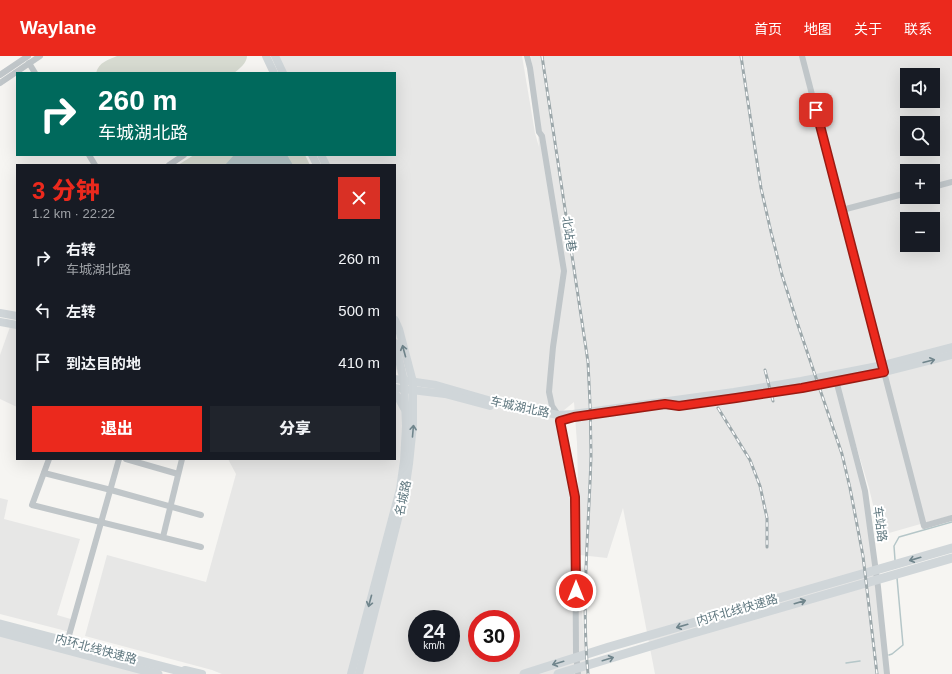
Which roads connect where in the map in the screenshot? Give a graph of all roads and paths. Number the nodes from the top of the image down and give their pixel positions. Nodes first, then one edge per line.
1 (28, 56) edge
2 (40, 56) edge
3 (266, 56) edge
4 (275, 56) edge
5 (527, 56) edge
6 (802, 56) edge
7 (29, 63) junction
8 (34, 72) edge
9 (274, 72) edge
10 (283, 72) edge
11 (0, 75) edge
12 (0, 83) edge
13 (182, 156) edge
14 (170, 164) edge
15 (952, 182) edge
16 (940, 185) edge
17 (900, 195) edge
18 (842, 210) junction
19 (0, 313) edge
20 (16, 316) edge
21 (0, 322) edge
22 (396, 322) edge
23 (16, 325) edge
24 (396, 346) edge
25 (952, 347) edge
26 (952, 355) edge
27 (399, 357) junction
28 (396, 365) edge
29 (883, 368) junction
30 (410, 370) junction
31 (396, 380) edge
32 (836, 380) junction
33 (404, 385) junction
34 (413, 386) junction
35 (396, 388) edge
36 (427, 392) junction
37 (396, 395) edge
38 (495, 402) junction
39 (409, 409) junction
40 (559, 418) junction
41 (49, 460) edge
42 (120, 460) edge
43 (129, 460) edge
44 (182, 460) edge
45 (44, 473) junction
46 (178, 474) junction
47 (111, 490) junction
48 (170, 507) junction
49 (201, 514) dead end
50 (952, 518) edge
51 (102, 522) junction
52 (163, 537) junction
53 (201, 547) dead end
54 (952, 548) edge
55 (952, 558) edge
56 (0, 622) edge
57 (0, 635) edge
58 (68, 639) junction
59 (43, 640) junction
60 (146, 674) edge
61 (158, 674) edge
62 (192, 674) edge
63 (202, 674) edge
64 (351, 674) edge
65 (359, 674) edge
66 (524, 674) edge
67 (558, 674) edge
68 (578, 674) edge
69 (887, 674) edge

1 - 11 street
2 - 7 street
3 - 9 main road
4 - 10 main road
5 - 40 street, 北站巷
6 - 18 street
7 - 8 street
7 - 12 street
13 - 14 street
15 - 16 street
17 - 18 street
18 - 29 street
19 - 20 main road
21 - 23 main road
30 -> 22 main road, 名城路
24 - 27 main road, 名城路
25 - 29 main road, 车城湖北路
29 -> 26 main road, 车城湖北路
27 - 28 main road
27 - 33 main road, 名城路
29 - 32 main road, 车城湖北路
29 - 40 main road, 车城湖北路
29 - 50 street
30 - 34 main road, 名城路
30 - 38 main road
31 - 33 main road, 车城湖北路
32 - 40 main road, 车城湖北路
32 - 69 street, 车站路
33 - 34 main road, 车城湖北路
33 - 35 main road, 车城湖北路
33 - 39 main road, 名城路
34 - 36 main road, 车城湖北路
34 - 38 main road, 车城湖北路
34 - 39 main road, 名城路
36 - 39 main road
36 - 40 main road, 车城湖北路
37 - 39 main road
38 - 40 main road, 车城湖北路
39 -> 64 main road, 名城路
65 -> 39 main road, 名城路
40 - 68 street, 北站巷
41 - 45 street
42 - 47 street
43 - 46 street
44 - 46 street
45 - 47 street
45 - 51 street
46 - 48 street
47 - 48 street
47 - 51 street
48 - 49 street
48 - 52 street
51 - 52 street
51 - 58 street
52 - 53 street
54 -> 66 highway, 内环北线快速路
67 -> 55 highway, 内环北线快速路
56 - 58 main road
56 - 59 highway, 内环北线快速路
57 - 59 highway, 内环北线快速路
57 - 60 main road
58 - 63 main road
59 - 61 highway, 内环北线快速路
59 - 62 highway, 内环北线快速路

